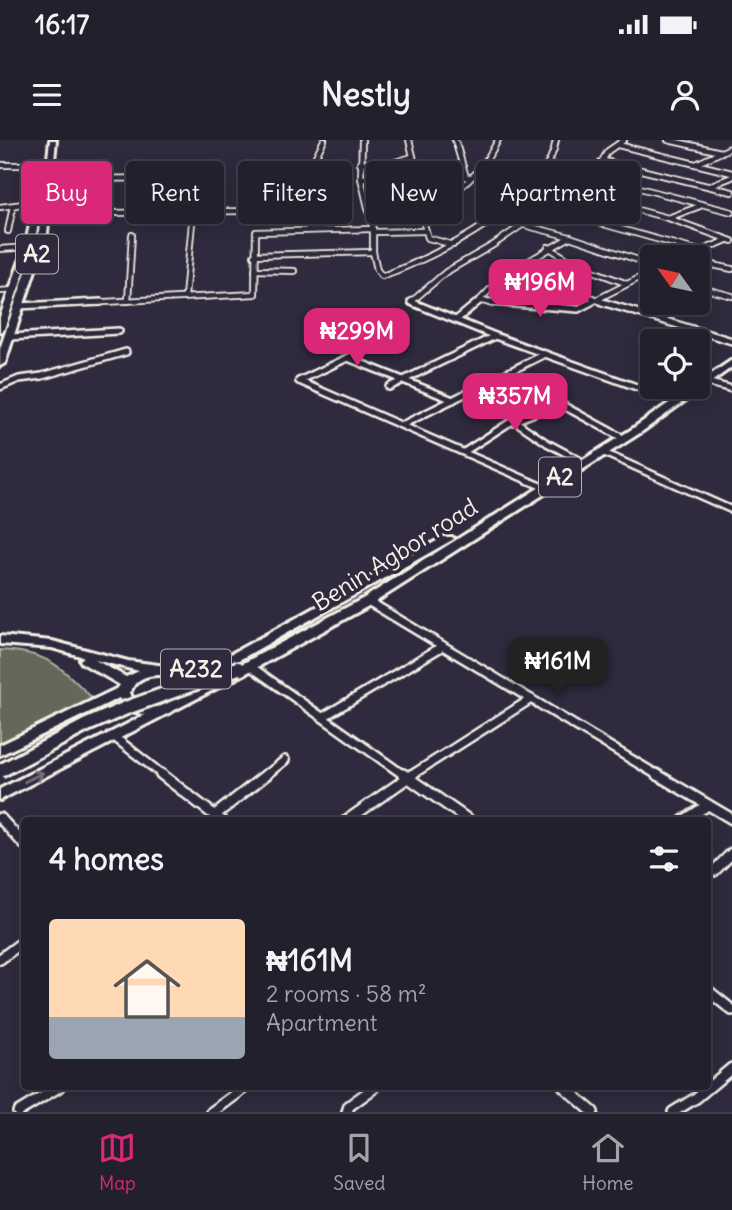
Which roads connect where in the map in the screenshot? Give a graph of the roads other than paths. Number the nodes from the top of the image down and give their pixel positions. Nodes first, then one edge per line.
1 (46, 140) edge
2 (53, 140) edge
3 (324, 140) edge
4 (362, 140) edge
5 (409, 140) edge
6 (456, 140) edge
7 (498, 140) edge
8 (556, 140) edge
9 (624, 140) edge
10 (668, 140) edge
11 (618, 145) junction
12 (732, 147) edge
13 (721, 152) junction
14 (412, 157) junction
15 (43, 161) edge
16 (51, 161) edge
17 (312, 161) edge
18 (413, 161) edge
19 (604, 161) edge
20 (360, 163) junction
21 (695, 164) junction
22 (0, 165) edge
23 (21, 165) edge
24 (640, 170) edge
25 (732, 175) edge
26 (462, 177) edge
27 (469, 177) junction
28 (361, 178) junction
29 (366, 178) edge
30 (462, 182) edge
31 (709, 186) junction
32 (640, 189) edge
33 (732, 192) edge
34 (366, 196) edge
35 (21, 205) edge
36 (701, 205) junction
37 (13, 206) junction
38 (0, 208) edge
39 (640, 210) edge
40 (732, 212) edge
41 (668, 218) junction
42 (34, 224) edge
43 (43, 224) edge
44 (192, 224) edge
45 (308, 224) edge
46 (372, 224) edge
47 (424, 224) edge
48 (520, 224) joint
49 (603, 224) edge
50 (308, 229) junction
51 (373, 230) junction
52 (8, 231) dead end
53 (425, 231) junction
54 (132, 235) dead end
55 (570, 237) junction
56 (730, 240) edge
57 (453, 245) junction
58 (677, 245) edge
59 (29, 247) junction
60 (548, 247) junction
61 (710, 247) edge
62 (0, 249) edge
63 (373, 252) junction
64 (254, 255) junction
65 (640, 261) edge
66 (710, 264) edge
67 (577, 265) junction
68 (732, 269) edge
69 (255, 270) junction
70 (294, 271) dead end
71 (640, 277) edge
72 (625, 283) junction
73 (15, 289) junction
74 (710, 290) edge
75 (0, 291) edge
76 (732, 296) edge
77 (185, 297) junction
78 (593, 299) junction
79 (128, 301) junction
80 (479, 301) junction
81 (18, 306) junction
82 (456, 320) junction
83 (0, 329) edge
84 (119, 331) dead end
85 (402, 331) dead end
86 (495, 336) junction
87 (9, 337) junction
88 (732, 341) edge
89 (126, 352) dead end
90 (545, 354) junction
91 (732, 354) edge
92 (348, 358) junction
93 (0, 363) edge
94 (732, 363) edge
95 (710, 373) edge
96 (507, 375) junction
97 (710, 375) edge
98 (402, 380) junction
99 (710, 382) edge
100 (0, 387) edge
101 (389, 387) dead end
102 (640, 388) edge
103 (732, 389) edge
104 (670, 399) edge
105 (676, 399) edge
106 (453, 400) junction
107 (559, 403) junction
108 (512, 419) junction
109 (402, 425) junction
110 (619, 436) junction
111 (464, 452) junction
112 (602, 452) junction
113 (579, 460) junction
114 (540, 486) junction
115 (732, 510) edge
116 (381, 584) junction
117 (368, 601) junction
118 (0, 642) edge
119 (443, 646) junction
120 (240, 666) junction
121 (105, 670) junction
122 (155, 671) junction
123 (125, 687) junction
124 (106, 699) junction
125 (531, 699) junction
126 (173, 706) junction
127 (323, 717) junction
128 (113, 736) junction
129 (0, 751) edge
130 (285, 760) dead end
131 (0, 764) edge
132 (0, 771) edge
133 (408, 777) junction
134 (0, 795) edge
135 (708, 805) junction
136 (217, 817) edge
137 (219, 817) edge
138 (352, 817) edge
139 (464, 817) edge
140 (689, 817) edge
141 (0, 818) edge
142 (732, 819) edge
143 (21, 841) edge
144 (732, 853) edge
145 (714, 871) dead end
146 (21, 943) edge
147 (0, 959) edge
148 (711, 993) edge
149 (732, 1010) edge
150 (732, 1068) edge
151 (711, 1086) edge
152 (54, 1090) edge
153 (242, 1090) edge
154 (371, 1090) edge
155 (567, 1090) edge
156 (706, 1090) edge
157 (18, 1112) edge
158 (212, 1112) edge
159 (347, 1112) edge
160 (593, 1112) edge
161 (673, 1112) edge

1 - 15 highway, A2
2 - 16 highway, A2
3 - 17 street
4 - 20 street
5 - 14 street
6 - 27 street
7 - 27 street
8 - 57 street
9 - 11 street
10 - 13 street
11 - 19 street
11 - 21 street
12 - 13 street
13 - 21 street
14 - 18 street
14 - 20 street
20 - 28 street
21 - 25 street
22 - 23 street
24 - 31 street
25 - 31 street
26 - 27 street
27 - 30 street
28 - 29 street
28 - 34 street
31 - 33 street
32 - 36 street
35 - 37 street
36 - 40 street
36 - 41 street
37 - 38 street
37 - 52 street
39 - 41 street
41 - 56 street
42 - 59 highway, A2
43 - 81 highway, A2
44 - 77 street
45 - 50 street
46 - 51 street
47 - 53 street
48 - 55 street
48 - 82 street
49 - 58 street
50 - 51 street
50 - 64 street
51 - 53 street
51 - 63 street
53 - 57 street
54 - 79 street
55 - 60 street
55 - 65 street
56 - 61 street
57 - 63 street
59 - 62 street
59 - 73 highway, A2
60 - 67 street
60 - 80 street
63 - 64 street
64 - 69 street
66 - 68 street
67 - 72 street
67 - 78 street
69 - 70 street
69 - 77 street
71 - 72 street
72 - 78 street
73 - 75 street
73 - 83 highway, A2
74 - 76 street
77 - 79 street
78 - 80 street
78 - 88 street
79 - 81 street
80 - 82 street
81 - 87 highway, A2
82 - 86 street
84 - 87 street
85 - 92 street
86 - 90 street
86 - 98 street
87 - 93 highway, A2
89 - 100 street
90 - 96 street
90 - 102 street
91 - 95 highway, Benin Agbor road / A2
92 - 98 street
92 - 109 street
94 - 97 highway, Benin Agbor road / A2
96 - 106 street
96 - 107 street
98 - 101 street
98 - 106 street
99 - 103 street
104 - 110 highway, Benin Agbor road / A2
105 - 112 highway, Benin Agbor road / A2
106 - 109 street
107 - 108 street
107 - 110 street
108 - 111 street
108 - 113 street
109 - 111 street
110 - 113 highway, Benin Agbor road / A2
111 - 114 street
112 - 114 highway, Benin Agbor road / A2
112 - 115 street
113 - 114 highway, Benin Agbor road / A2
114 - 116 highway, Benin Agbor road / A2
116 - 117 highway, Benin Agbor road / A232
116 - 120 highway, A2
116 - 122 highway, Benin Agbor road / A232
117 - 119 street
117 - 120 highway, Benin Agbor road / A232
118 - 121 highway
118 - 122 highway, Benin Agbor road / A232
119 - 125 street
119 - 127 street
120 - 126 highway, Benin Agbor road / A232
120 - 127 street
120 - 131 highway, A2
120 - 132 highway, A2, bridge
121 - 123 highway
121 - 124 highway
122 - 123 highway
122 - 126 highway
123 - 124 highway
123 - 126 highway
124 - 129 highway
125 - 133 street
125 - 135 street
126 - 128 highway, Benin Agbor road / A232
127 - 133 street
134 -> 128 highway, Benin Agbor road / A232
128 - 136 street
130 - 137 street
133 - 138 street
133 - 139 street
135 - 140 street
135 - 142 street
141 - 143 street
144 - 145 street
146 - 147 street
148 - 149 street
150 - 151 street
152 - 157 street
153 - 158 street
154 - 159 street
155 - 160 street
156 - 161 street

